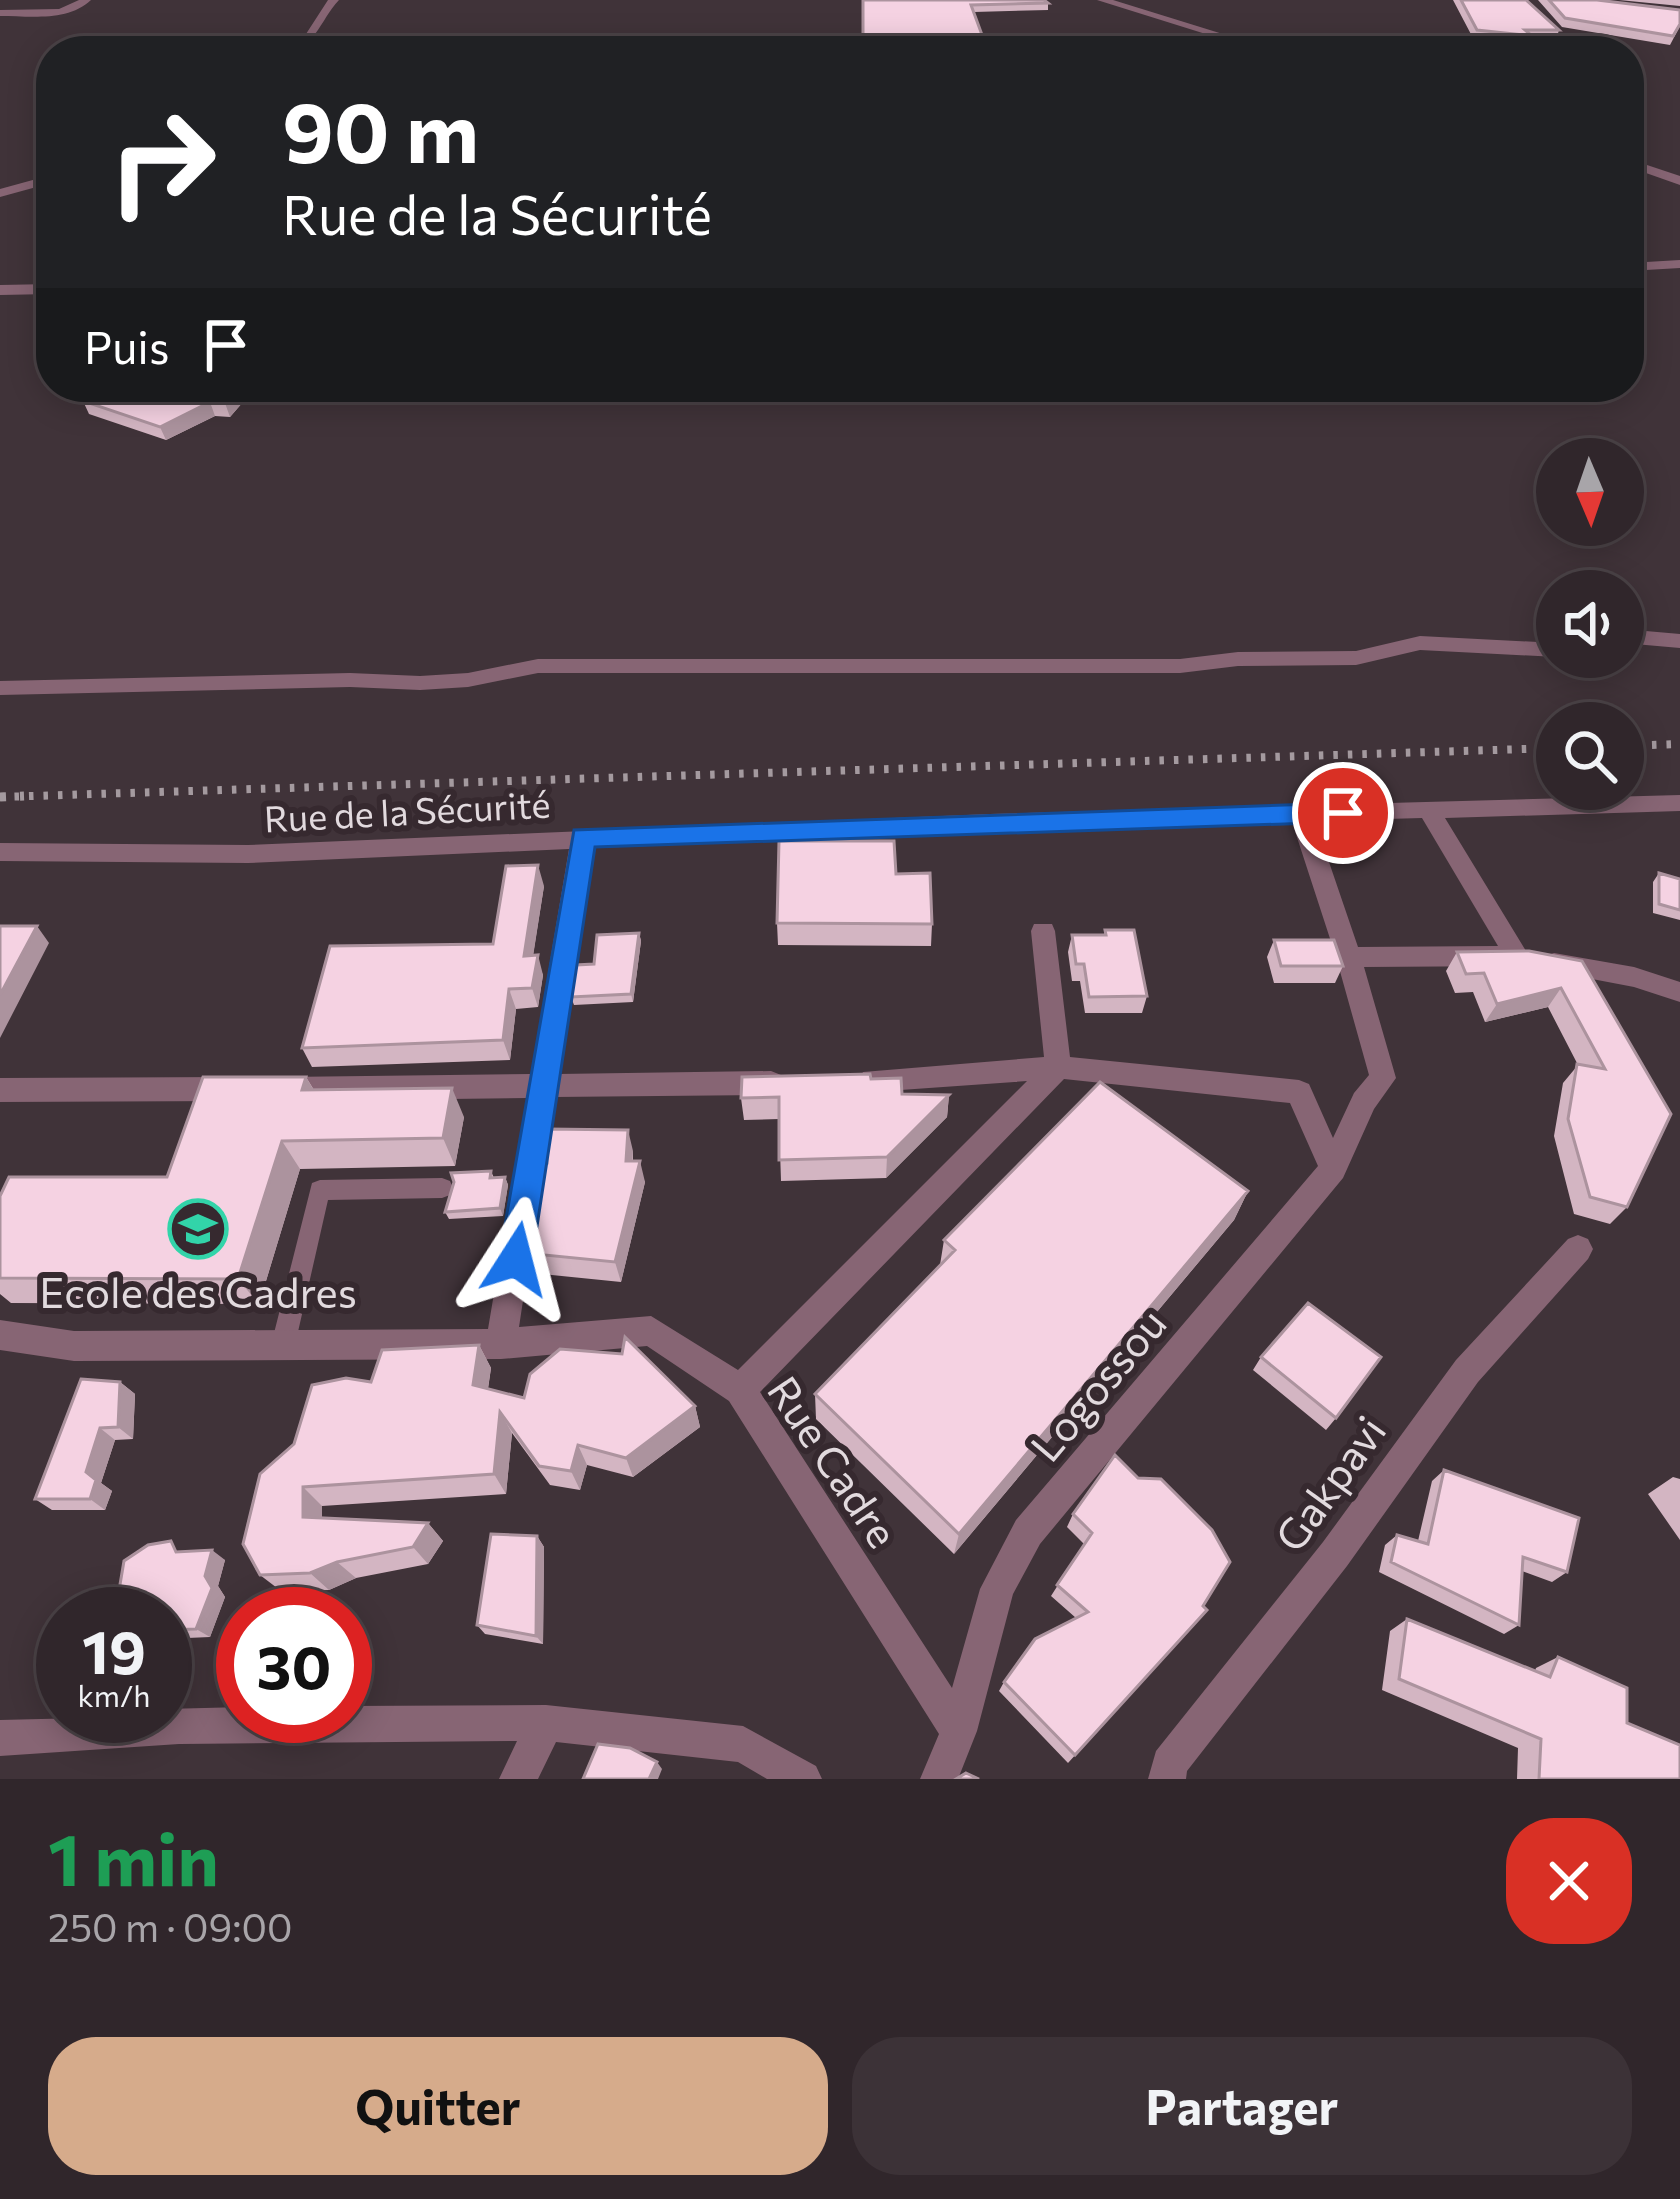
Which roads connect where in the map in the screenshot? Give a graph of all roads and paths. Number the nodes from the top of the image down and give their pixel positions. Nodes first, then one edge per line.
1 (86, 0) edge
2 (334, 0) edge
3 (1102, 0) edge
4 (0, 13) edge
5 (311, 36) edge
6 (1222, 36) edge
7 (1644, 168) edge
8 (1680, 181) edge
9 (36, 182) edge
10 (0, 193) edge
11 (1680, 264) edge
12 (1644, 266) edge
13 (36, 289) edge
14 (0, 290) edge
15 (1644, 638) edge
16 (1680, 641) edge
17 (1536, 649) edge
18 (0, 688) edge
19 (1680, 802) edge
20 (1429, 811) junction
21 (1301, 814) junction
22 (584, 837) junction
23 (0, 852) edge
24 (1043, 931) dead end
25 (1517, 956) junction
26 (1349, 957) junction
27 (1680, 992) edge
28 (1058, 1067) junction
29 (852, 1081) edge
30 (805, 1082) edge
31 (544, 1089) junction
32 (0, 1090) edge
33 (1333, 1169) junction
34 (442, 1188) dead end
35 (1578, 1249) dead end
36 (0, 1334) edge
37 (502, 1344) junction
38 (283, 1345) junction
39 (740, 1390) junction
40 (546, 1723) junction
41 (958, 1731) junction
42 (0, 1738) edge
43 (518, 1779) edge
44 (803, 1779) edge
45 (939, 1779) edge
46 (1167, 1779) edge

1 - 4 street
2 - 5 street
3 - 6 street
7 - 8 street
9 - 10 street
11 - 12 street
13 - 14 street
15 - 16 street
17 - 18 street
19 - 20 street, Rue de la Sécurité
20 - 21 street, Rue de la Sécurité
20 - 25 street
21 - 22 street, Rue de la Sécurité
21 - 26 street
22 - 23 street, Rue de la Sécurité
22 - 31 street
24 - 28 street
25 - 26 street
25 - 27 street
26 - 33 street, Logossou
28 - 29 street
28 - 33 street
28 - 39 street
30 - 31 street
31 - 32 street
31 - 37 street
33 - 41 street, Logossou
34 - 38 lane
35 - 46 street, Gakpavi
36 - 38 street, Rue Cadre
37 - 38 street, Rue Cadre
37 - 39 street, Rue Cadre
39 - 41 street, Rue Cadre
40 - 42 street
40 - 43 street
40 - 44 street
41 - 45 street, Logossou

